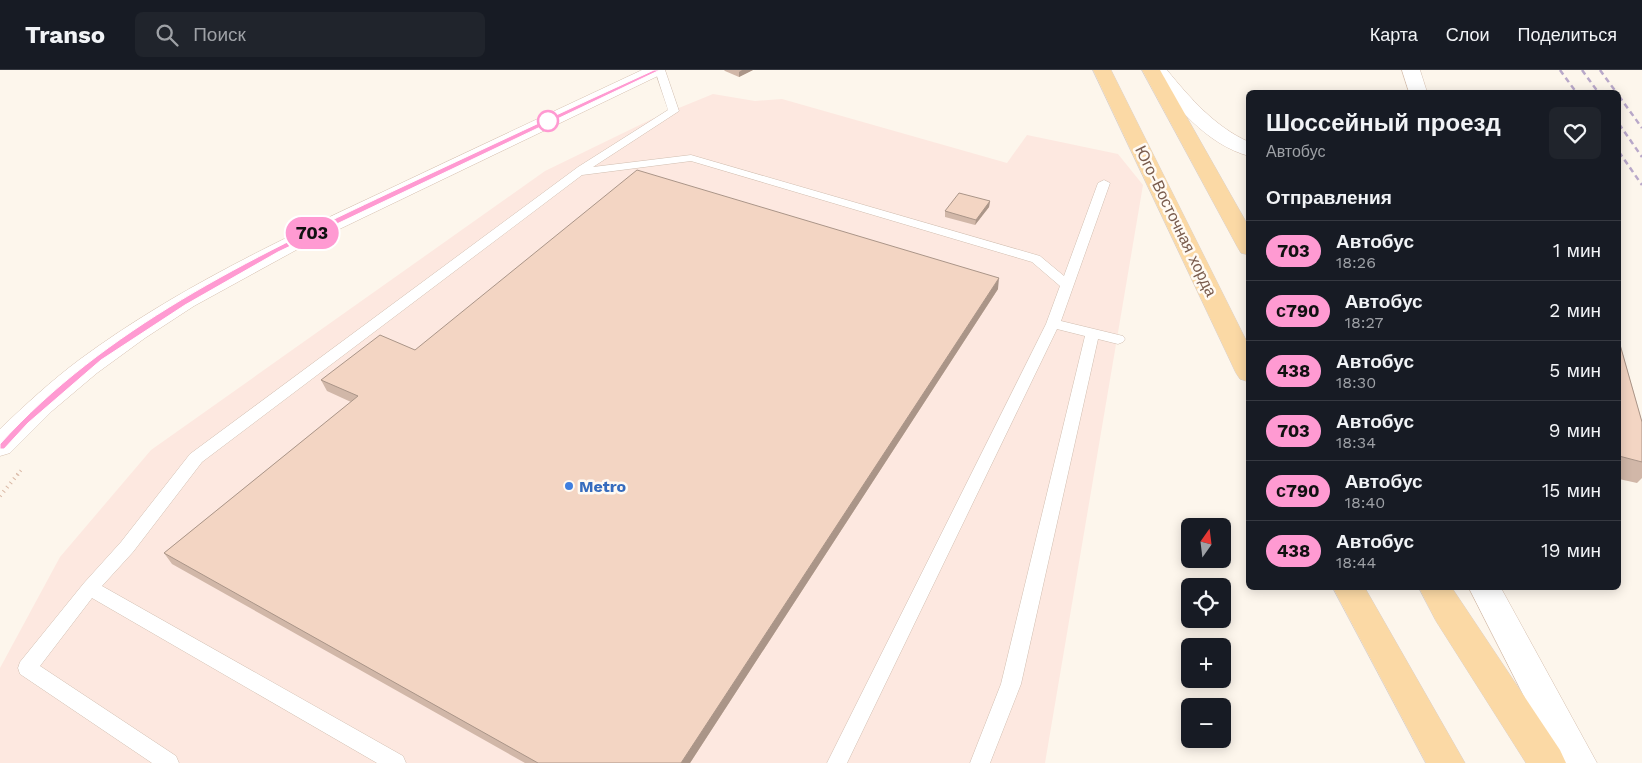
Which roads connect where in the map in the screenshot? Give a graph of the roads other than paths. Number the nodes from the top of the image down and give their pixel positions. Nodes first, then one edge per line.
1 (658, 70) edge
2 (1102, 70) edge
3 (1151, 70) edge
4 (1158, 70) edge
5 (1411, 70) edge
6 (1417, 90) edge
7 (1246, 149) edge
8 (579, 172) junction
9 (1104, 183) dead end
10 (1246, 243) edge
11 (1068, 285) junction
12 (1053, 324) junction
13 (1092, 334) junction
14 (1118, 340) dead end
15 (1246, 366) edge
16 (0, 446) edge
17 (90, 588) junction
18 (1350, 590) edge
19 (1436, 590) edge
20 (1486, 590) edge
21 (170, 763) edge
22 (396, 763) edge
23 (837, 763) edge
24 (980, 763) edge
25 (1446, 763) edge
26 (1547, 763) edge
27 (1578, 763) edge

1 - 8 lane
1 - 16 main road
2 - 15 main road, Юго-Восточная хорда
3 - 10 main road
4 - 7 main road
5 - 6 main road
8 - 11 lane
8 - 17 lane
9 - 11 lane
11 - 12 lane
12 - 13 lane
12 - 23 lane
13 - 14 lane
13 - 24 lane
17 - 21 lane
17 - 22 lane
18 - 25 main road
19 - 26 main road
20 - 27 main road

